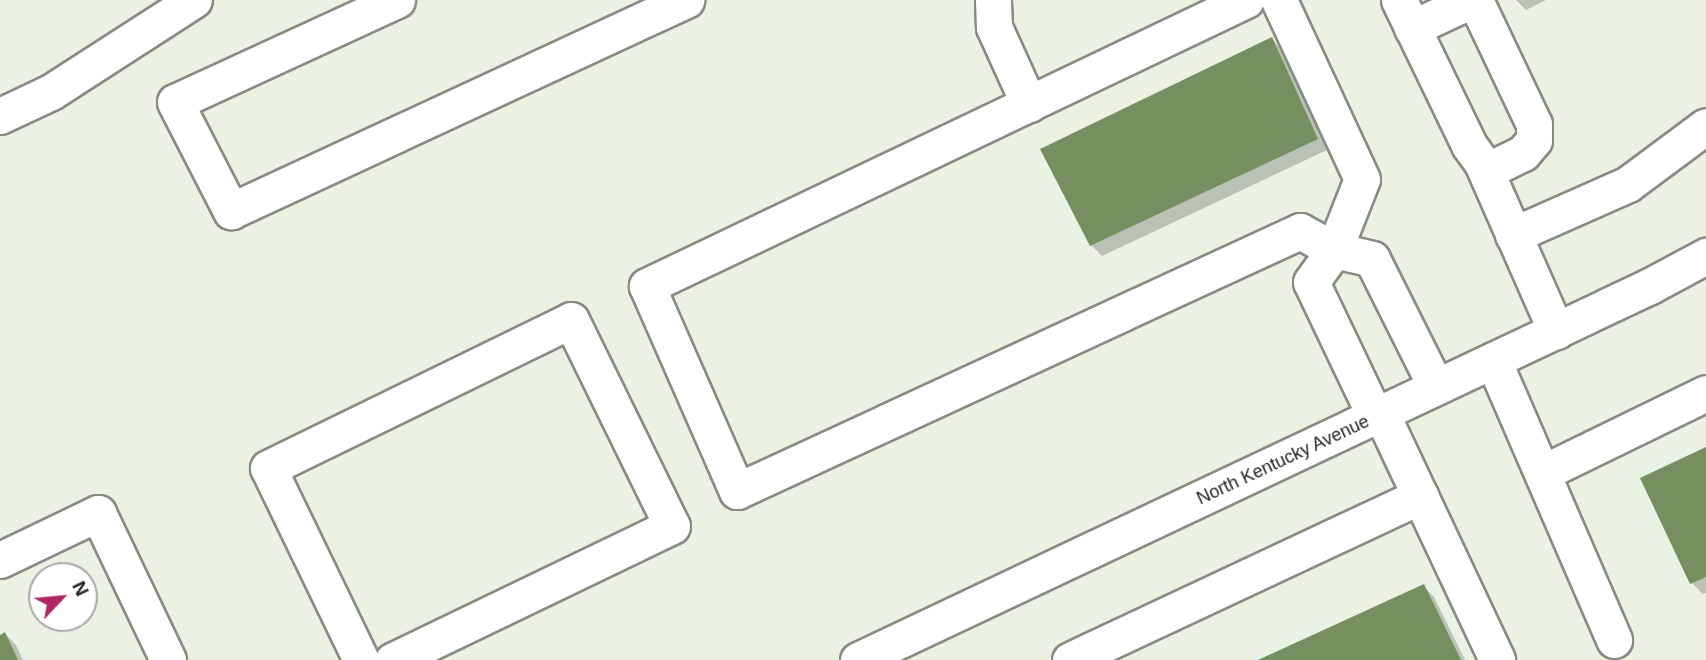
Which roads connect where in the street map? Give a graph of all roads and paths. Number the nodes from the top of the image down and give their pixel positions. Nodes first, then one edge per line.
1 (194, 0) edge
2 (397, 0) edge
3 (686, 0) edge
4 (993, 0) edge
5 (1246, 0) edge
6 (1279, 0) edge
7 (1474, 0) edge
8 (1405, 14) edge
9 (1029, 104) junction
10 (0, 116) edge
11 (1706, 126) edge
12 (1486, 171) junction
13 (1513, 235) junction
14 (1334, 250) junction
15 (1706, 256) edge
16 (1556, 331) junction
17 (1493, 360) junction
18 (1436, 387) junction
19 (1706, 393) edge
20 (1378, 414) junction
21 (1542, 472) junction
22 (1420, 496) junction
23 (0, 559) edge
24 (1614, 640) dead end
25 (168, 660) edge
26 (362, 660) edge
27 (393, 660) edge
28 (858, 660) edge
29 (1070, 660) edge
30 (1497, 660) edge

1 - 10 street
2 - 3 street
4 - 9 street
5 - 9 street
6 - 14 street
7 - 8 street
7 - 12 street
8 - 12 street
9 - 14 street
11 - 13 street
12 - 13 street
13 - 16 street
14 - 18 street
14 - 20 street
15 - 16 street, North Kentucky Avenue
16 - 17 street, North Kentucky Avenue
17 - 18 street, North Kentucky Avenue
17 - 21 street
18 - 20 street, North Kentucky Avenue
19 - 21 street
20 - 22 street
20 - 28 street, North Kentucky Avenue
21 - 24 street
22 - 29 street
22 - 30 street
23 - 25 street
26 - 27 street

